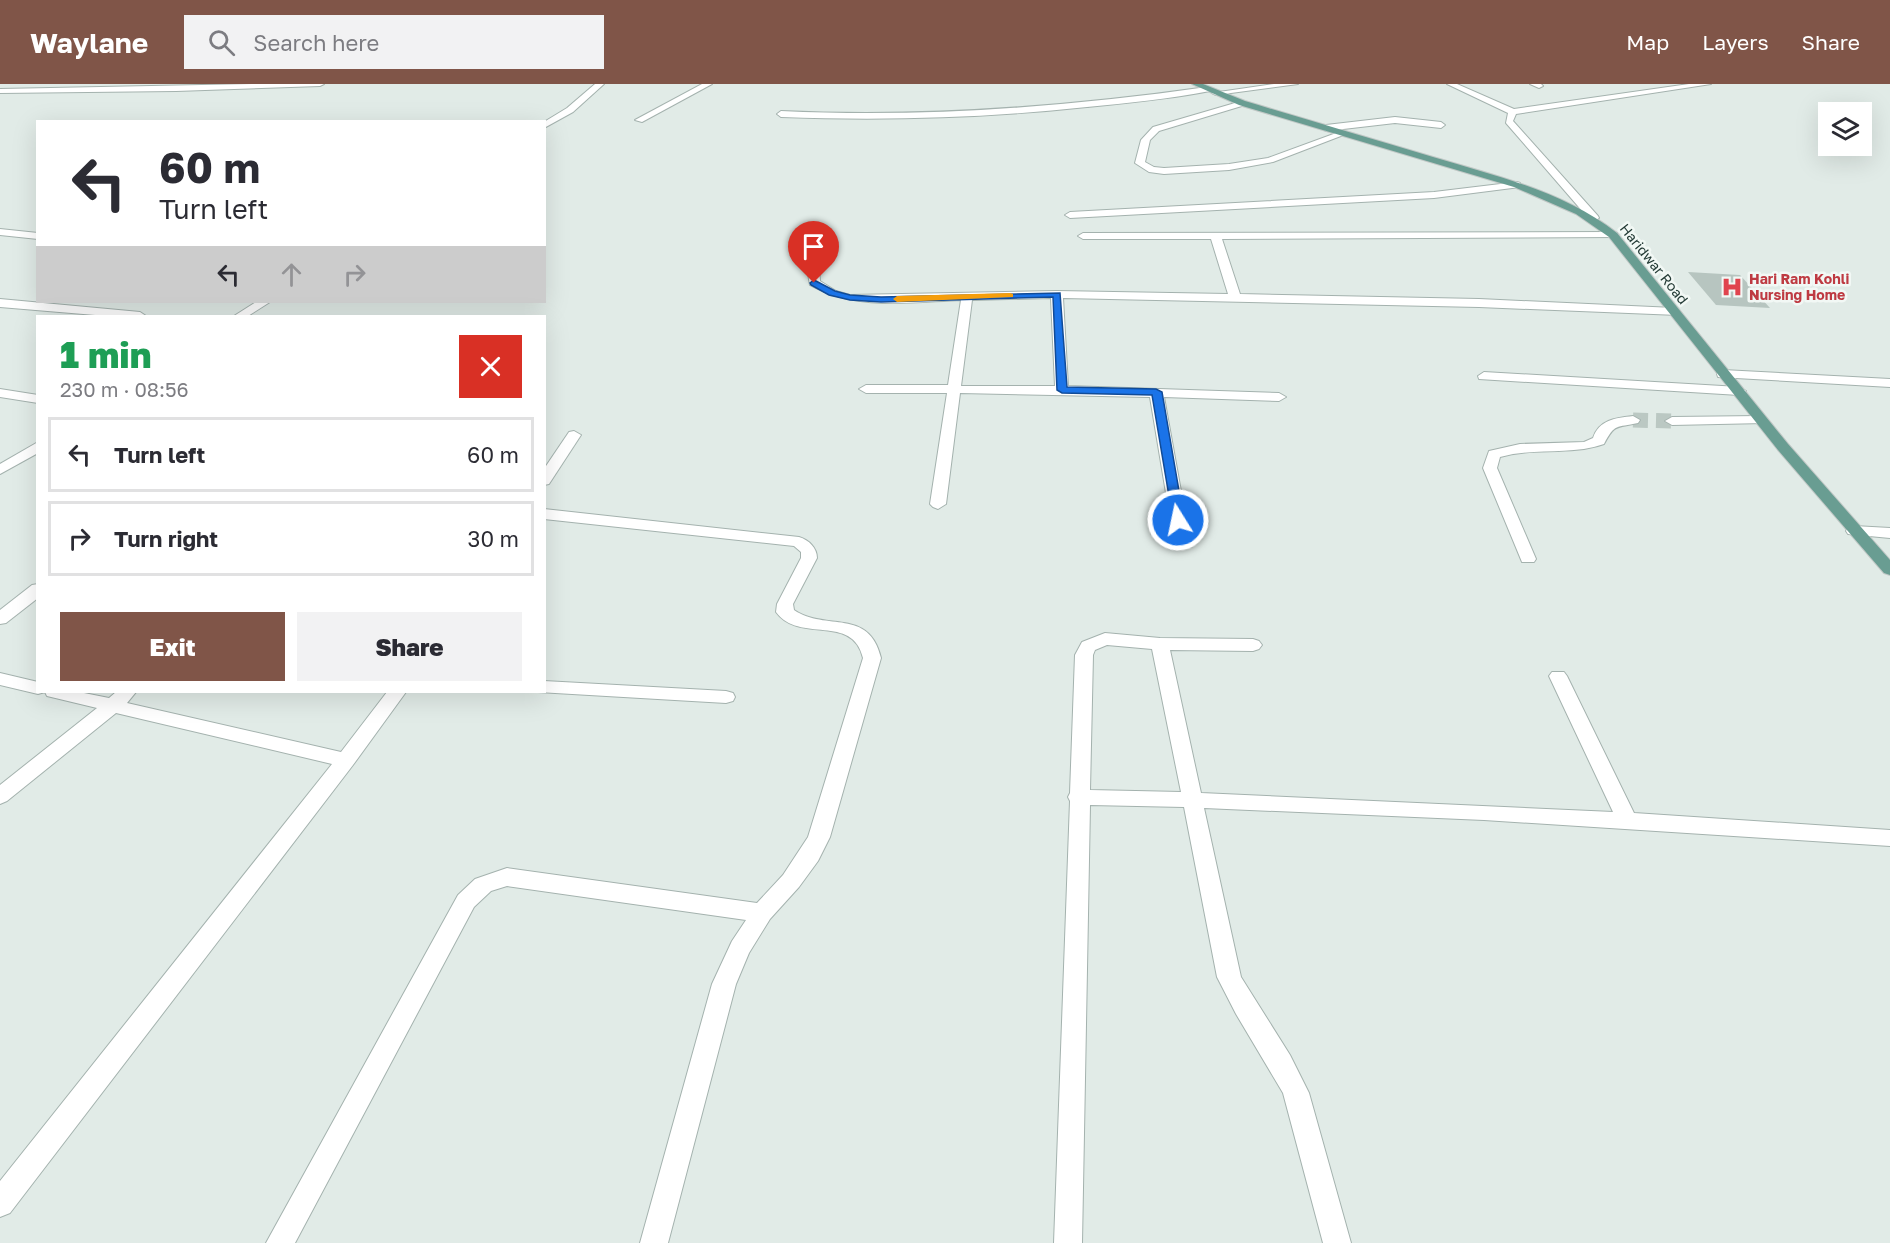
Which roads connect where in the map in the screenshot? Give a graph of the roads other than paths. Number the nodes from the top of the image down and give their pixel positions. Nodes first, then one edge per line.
1 (212, 84) edge
2 (320, 84) edge
3 (600, 84) edge
4 (708, 84) edge
5 (1196, 84) edge
6 (1294, 84) edge
7 (1451, 84) edge
8 (1707, 84) edge
9 (176, 87) edge
10 (26, 88) edge
11 (202, 88) junction
12 (1607, 88) dead end
13 (0, 91) edge
14 (1211, 91) junction
15 (1627, 95) junction
16 (1242, 103) junction
17 (1513, 112) junction
18 (782, 114) dead end
19 (639, 120) dead end
20 (546, 125) edge
21 (1441, 125) dead end
22 (1324, 128) junction
23 (1342, 134) junction
24 (1517, 184) junction
25 (1071, 215) dead end
26 (1594, 219) junction
27 (0, 232) edge
28 (1613, 235) junction
29 (36, 236) edge
30 (1083, 236) dead end
31 (1216, 237) junction
32 (823, 256) dead end
33 (1057, 294) junction
34 (967, 297) junction
35 (1235, 297) junction
36 (0, 303) edge
37 (262, 303) edge
38 (1674, 312) junction
39 (129, 315) edge
40 (242, 315) edge
41 (1723, 374) junction
42 (1484, 376) dead end
43 (1890, 383) edge
44 (866, 389) dead end
45 (954, 389) junction
46 (1062, 390) junction
47 (1739, 391) junction
48 (1156, 392) junction
49 (0, 393) edge
50 (1279, 397) dead end
51 (36, 399) edge
52 (1633, 420) tunnel mouth
53 (1761, 420) junction
54 (1672, 421) tunnel mouth
55 (574, 435) dead end
56 (36, 447) edge
57 (0, 470) edge
58 (546, 478) edge
59 (938, 504) dead end
60 (546, 514) edge
61 (1854, 531) junction
62 (1890, 533) edge
63 (1182, 541) dead end
64 (1528, 559) dead end
65 (1890, 570) edge
66 (36, 591) edge
67 (0, 619) edge
68 (1160, 644) junction
69 (1253, 645) dead end
70 (1558, 676) dead end
71 (0, 679) edge
72 (546, 687) edge
73 (36, 688) edge
74 (65, 693) edge
75 (396, 693) edge
76 (726, 697) dead end
77 (120, 698) edge
78 (346, 760) junction
79 (0, 795) edge
80 (1078, 797) junction
81 (1191, 799) junction
82 (1627, 820) junction
83 (1890, 838) edge
84 (762, 913) junction
85 (0, 1203) edge
86 (280, 1243) edge
87 (654, 1243) edge
88 (1068, 1243) edge
89 (1336, 1243) edge

1 - 11 street
2 - 11 street
3 - 20 street
4 - 19 street
5 - 14 main road, Haridwar Road
6 - 14 street
7 - 17 street
8 - 15 street
9 - 10 street
9 - 11 street
10 - 13 street
12 - 15 street
14 - 16 main road, Haridwar Road
14 - 18 street
15 - 17 street
16 - 22 main road, Haridwar Road
16 - 23 street
17 - 26 street
21 - 22 street
22 - 23 main road, Haridwar Road
23 - 24 main road, Haridwar Road
24 - 25 street
24 - 26 main road, Haridwar Road
26 - 28 main road, Haridwar Road
27 - 29 street
28 - 31 street
28 - 38 main road, Haridwar Road
30 - 31 street
31 - 35 street
32 - 34 street
33 - 34 street
33 - 35 street
33 - 46 street
34 - 45 street
35 - 38 street
36 - 39 street
37 - 40 street
38 - 41 main road, Haridwar Road
41 - 43 street
41 - 47 main road, Haridwar Road
42 - 47 street
44 - 45 street
45 - 46 street
45 - 59 street
46 - 48 street
47 - 53 main road, Haridwar Road
48 - 50 street
48 - 63 street
49 - 51 street
52 - 64 street
53 - 54 street
53 - 61 main road, Haridwar Road
55 - 58 street
56 - 57 street
60 - 84 street
61 - 62 street
61 - 65 main road, Haridwar Road
66 - 67 street
68 - 69 street
68 - 80 street
68 - 81 street
70 - 82 street
71 - 73 street
72 - 76 street
74 - 77 street
75 - 78 street
77 - 78 street
77 - 79 street
78 - 85 street
80 - 81 street
80 - 88 street
81 - 82 street
81 - 89 street
82 - 83 street
84 - 86 street
84 - 87 street

